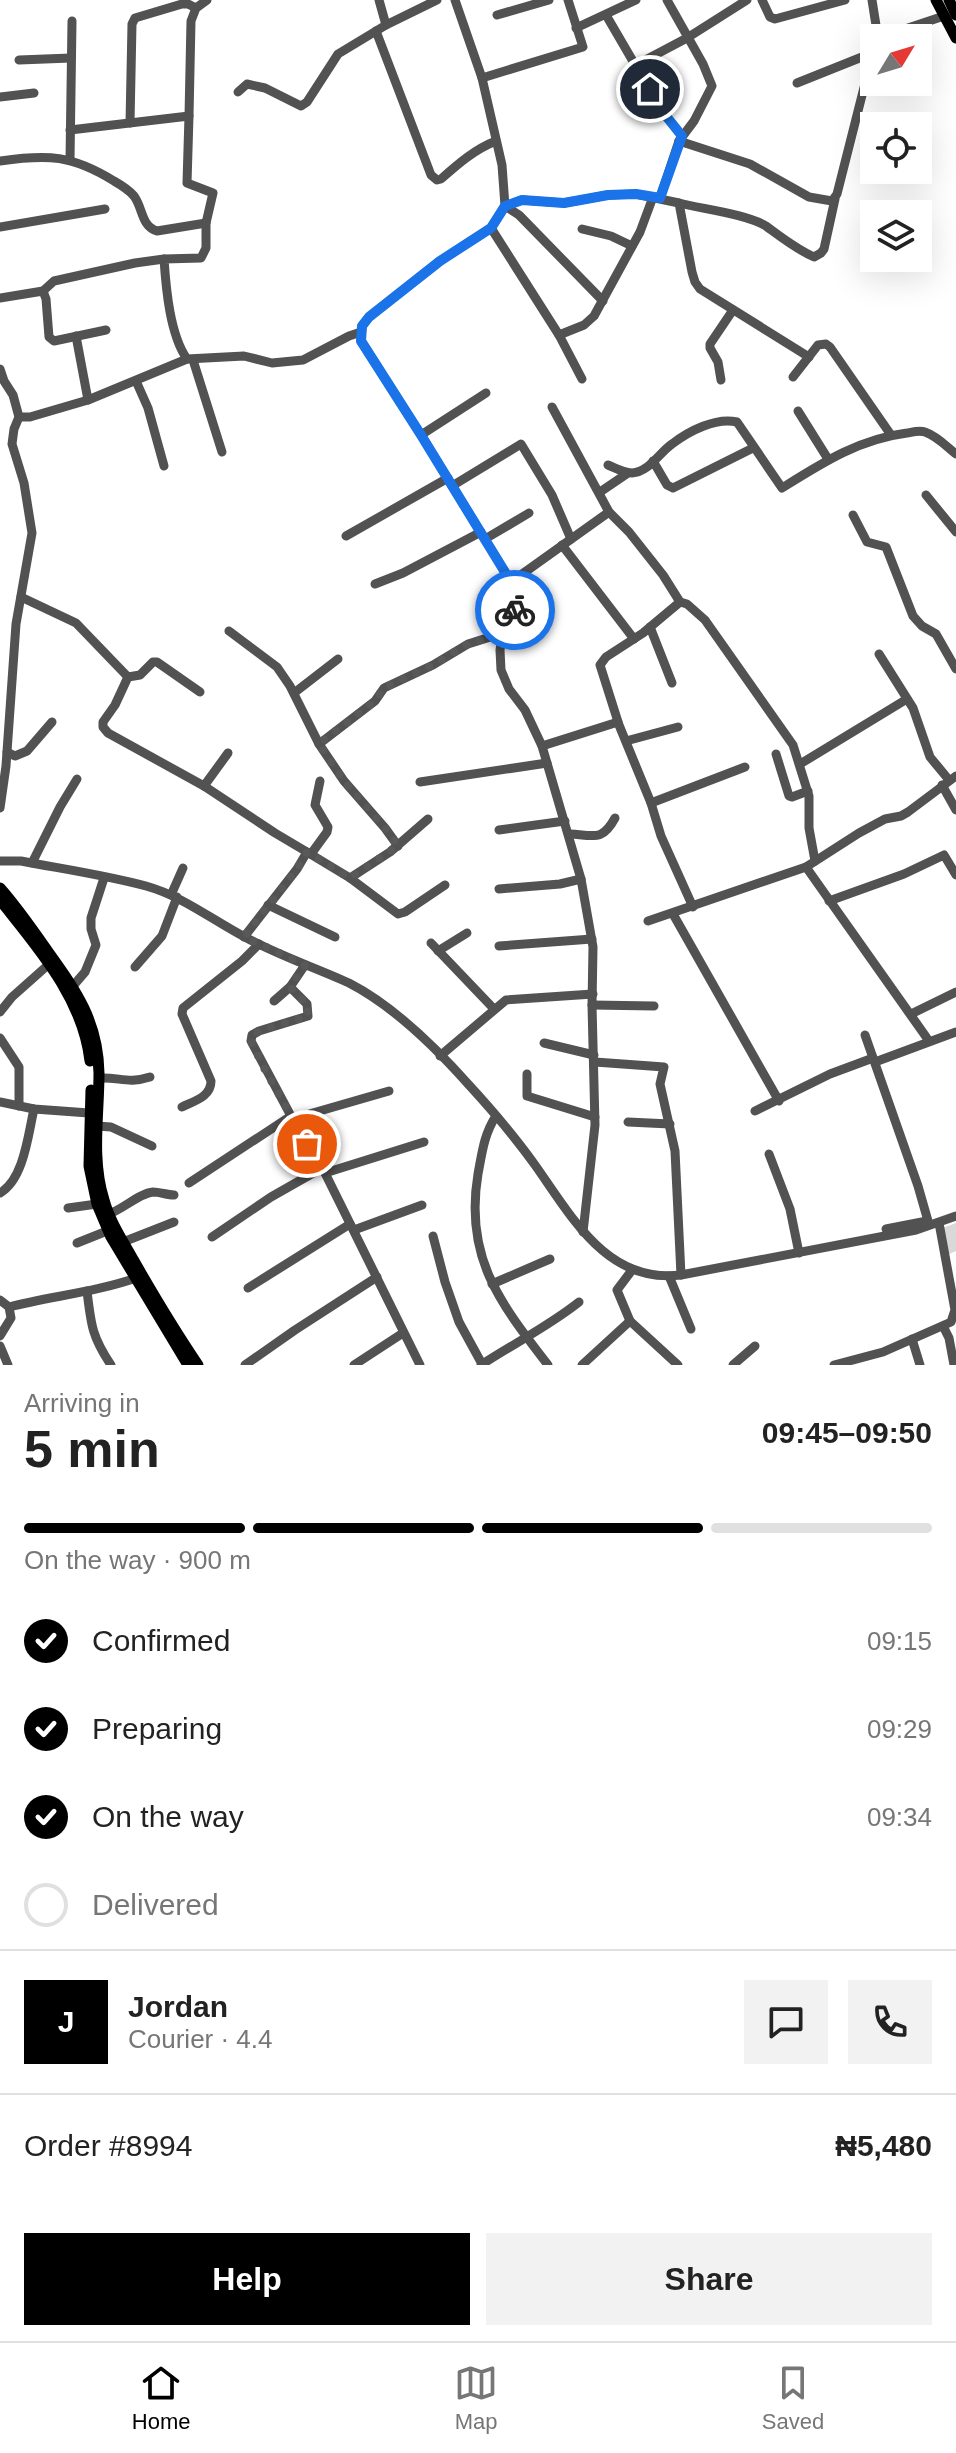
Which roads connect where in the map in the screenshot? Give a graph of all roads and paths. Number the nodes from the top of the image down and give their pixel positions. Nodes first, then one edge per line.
1 (207, 0) edge
2 (379, 0) edge
3 (437, 0) edge
4 (455, 0) edge
5 (549, 0) edge
6 (568, 0) edge
7 (636, 0) edge
8 (667, 0) edge
9 (747, 0) edge
10 (762, 0) edge
11 (845, 0) edge
12 (872, 0) edge
13 (936, 0) edge
14 (949, 0) edge
15 (196, 8) junction
16 (497, 15) dead end
17 (606, 15) junction
18 (950, 15) edge
19 (72, 21) dead end
20 (876, 24) edge
21 (922, 24) edge
22 (386, 25) junction
23 (576, 28) junction
24 (376, 31) junction
25 (687, 38) junction
26 (956, 38) edge
27 (860, 56) edge
28 (71, 58) junction
29 (19, 60) dead end
30 (636, 65) junction
31 (482, 78) junction
32 (797, 83) dead end
33 (238, 92) dead end
34 (34, 93) dead end
35 (861, 96) edge
36 (0, 97) edge
37 (189, 116) junction
38 (130, 123) junction
39 (70, 130) junction
40 (680, 139) junction
41 (496, 141) junction
42 (70, 160) junction
43 (0, 161) edge
44 (657, 197) junction
45 (835, 199) junction
46 (679, 203) junction
47 (505, 206) junction
48 (105, 209) dead end
49 (206, 223) junction
50 (0, 227) edge
51 (491, 228) junction
52 (582, 229) dead end
53 (632, 246) junction
54 (164, 259) junction
55 (43, 291) junction
56 (0, 298) edge
57 (603, 301) junction
58 (733, 310) junction
59 (106, 330) dead end
60 (361, 332) junction
61 (559, 335) junction
62 (76, 336) junction
63 (809, 357) junction
64 (190, 360) junction
65 (0, 369) edge
66 (793, 377) dead end
67 (582, 379) dead end
68 (721, 380) dead end
69 (136, 381) junction
70 (486, 393) dead end
71 (88, 400) junction
72 (552, 407) dead end
73 (798, 411) dead end
74 (19, 417) junction
75 (421, 435) junction
76 (891, 435) junction
77 (753, 448) junction
78 (222, 452) dead end
79 (956, 454) edge
80 (828, 459) junction
81 (653, 461) junction
82 (608, 465) dead end
83 (164, 466) dead end
84 (628, 473) junction
85 (450, 482) junction
86 (600, 492) junction
87 (926, 495) dead end
88 (609, 512) junction
89 (529, 513) dead end
90 (853, 515) dead end
91 (956, 532) edge
92 (346, 536) dead end
93 (483, 536) junction
94 (567, 542) junction
95 (511, 582) junction
96 (375, 584) dead end
97 (21, 597) junction
98 (680, 602) junction
99 (650, 627) junction
100 (229, 631) dead end
101 (503, 633) junction
102 (634, 639) junction
103 (879, 654) dead end
104 (338, 659) dead end
105 (956, 669) edge
106 (128, 677) junction
107 (672, 683) dead end
108 (200, 692) dead end
109 (294, 693) junction
110 (907, 699) junction
111 (52, 722) dead end
112 (618, 722) junction
113 (678, 727) dead end
114 (626, 741) junction
115 (319, 744) junction
116 (542, 746) junction
117 (7, 752) junction
118 (228, 753) dead end
119 (776, 754) dead end
120 (547, 763) junction
121 (800, 764) junction
122 (745, 767) dead end
123 (77, 779) dead end
124 (949, 780) edge
125 (320, 781) dead end
126 (420, 782) dead end
127 (204, 786) junction
128 (808, 791) junction
129 (651, 803) junction
130 (0, 808) edge
131 (956, 810) edge
132 (615, 818) dead end
133 (428, 819) dead end
134 (565, 821) junction
135 (499, 830) dead end
136 (569, 834) junction
137 (398, 846) junction
138 (309, 853) junction
139 (0, 861) edge
140 (32, 863) junction
141 (811, 864) junction
142 (183, 868) dead end
143 (956, 874) edge
144 (104, 878) junction
145 (350, 878) junction
146 (581, 879) junction
147 (445, 885) dead end
148 (0, 888) edge
149 (499, 889) dead end
150 (174, 896) junction
151 (0, 900) edge
152 (829, 901) junction
153 (268, 905) junction
154 (693, 907) junction
155 (673, 914) junction
156 (648, 921) dead end
157 (467, 933) dead end
158 (244, 937) junction
159 (335, 937) dead end
160 (592, 939) junction
161 (259, 944) junction
162 (499, 946) dead end
163 (48, 965) junction
164 (305, 965) junction
165 (135, 967) dead end
166 (73, 986) junction
167 (290, 987) junction
168 (956, 992) edge
169 (593, 994) junction
170 (274, 1001) dead end
171 (592, 1005) junction
172 (654, 1006) dead end
173 (494, 1009) junction
174 (0, 1012) edge
175 (911, 1014) junction
176 (956, 1032) edge
177 (865, 1035) dead end
178 (0, 1038) edge
179 (929, 1041) junction
180 (544, 1043) dead end
181 (440, 1056) junction
182 (594, 1058) junction
183 (874, 1060) junction
184 (29, 1062) dead end
185 (19, 1067) junction
186 (527, 1074) dead end
187 (150, 1077) dead end
188 (99, 1078) junction
189 (389, 1091) dead end
190 (779, 1101) junction
191 (0, 1102) edge
192 (19, 1106) junction
193 (182, 1107) dead end
194 (34, 1109) junction
195 (755, 1111) dead end
196 (89, 1113) junction
197 (496, 1116) junction
198 (595, 1117) junction
199 (291, 1118) junction
200 (628, 1122) dead end
201 (670, 1124) junction
202 (97, 1126) junction
203 (424, 1142) dead end
204 (152, 1146) dead end
205 (769, 1154) dead end
206 (323, 1171) junction
207 (189, 1183) dead end
208 (0, 1193) edge
209 (174, 1195) dead end
210 (97, 1204) junction
211 (422, 1205) dead end
212 (68, 1208) dead end
213 (109, 1214) junction
214 (956, 1214) edge
215 (928, 1221) junction
216 (174, 1222) dead end
217 (939, 1223) junction
218 (352, 1227) junction
219 (107, 1231) junction
220 (583, 1232) junction
221 (433, 1236) dead end
222 (212, 1237) dead end
223 (123, 1242) junction
224 (77, 1243) dead end
225 (799, 1253) junction
226 (550, 1259) dead end
227 (632, 1270) junction
228 (681, 1275) junction
229 (669, 1276) junction
230 (377, 1277) junction
231 (139, 1278) junction
232 (492, 1284) junction
233 (248, 1288) dead end
234 (87, 1291) junction
235 (0, 1300) edge
236 (579, 1302) dead end
237 (9, 1307) junction
238 (956, 1310) edge
239 (630, 1321) junction
240 (943, 1326) junction
241 (691, 1329) dead end
242 (403, 1333) junction
243 (0, 1336) edge
244 (525, 1336) junction
245 (912, 1339) junction
246 (0, 1346) edge
247 (755, 1346) dead end
248 (482, 1364) edge
249 (8, 1365) edge
250 (111, 1365) edge
251 (188, 1365) edge
252 (198, 1365) edge
253 (245, 1365) edge
254 (354, 1365) edge
255 (420, 1365) edge
256 (548, 1365) edge
257 (582, 1365) edge
258 (678, 1365) edge
259 (733, 1365) edge
260 (834, 1365) edge
261 (920, 1365) edge
262 (954, 1365) edge

1 - 15 street
2 - 22 street
3 - 22 street
4 - 31 street
5 - 16 street
6 - 23 street
7 - 17 street
8 - 25 street
9 - 25 street
10 - 11 street
12 - 20 street
13 - 18 main road
14 - 18 main road
15 - 37 street
15 - 38 street
17 - 23 street
17 - 30 street
18 - 21 street
18 - 26 main road
19 - 28 street
22 - 24 street
23 - 31 street
24 - 33 street
24 - 41 street
25 - 30 street
25 - 40 street
27 - 32 street
28 - 29 street
28 - 39 street
30 - 40 street
31 - 41 street
34 - 36 street
35 - 45 street
37 - 38 street
37 - 49 street
38 - 39 street
39 - 42 street
40 - 44 street
40 - 45 street
41 - 47 street
42 - 43 street
42 - 49 street
44 - 46 street
44 - 47 street
44 - 53 street
45 - 46 street
46 - 58 street
47 - 51 street
47 - 57 street
48 - 50 street
49 - 54 street
51 - 60 street
51 - 61 street
52 - 53 street
53 - 57 street
54 - 55 street
54 - 64 street
55 - 56 street
55 - 62 street
57 - 61 street
58 - 63 street
58 - 68 street
59 - 62 street
60 - 64 street
60 - 75 street
61 - 67 street
62 - 71 street
63 - 66 street
63 - 76 street
64 - 69 street
64 - 78 street
65 - 74 street
69 - 71 street
69 - 83 street
70 - 75 street
71 - 74 street
72 - 86 street
73 - 80 street
74 - 97 street
75 - 85 street
76 - 79 street
76 - 80 street
77 - 80 street
77 - 81 street
77 - 81 street
81 - 84 street
82 - 84 street
84 - 86 street
85 - 92 street
85 - 93 street
85 - 94 street
86 - 88 street
87 - 91 street
88 - 94 street
88 - 98 street
89 - 93 street
90 - 105 street
93 - 95 street
93 - 96 street
94 - 95 street
94 - 102 street
95 - 101 street
97 - 106 street
97 - 117 street
98 - 99 street
98 - 121 street
99 - 102 street
99 - 107 street
100 - 109 street
101 - 115 street
101 - 116 street
102 - 112 street
103 - 110 street
104 - 109 street
106 - 108 street
106 - 127 street
109 - 115 street
110 - 121 street
110 - 124 street
111 - 117 street
112 - 114 street
112 - 116 street
113 - 114 street
114 - 129 street
115 - 137 street
116 - 120 street
117 - 130 street
118 - 127 street
119 - 128 street
120 - 126 street
120 - 134 street
121 - 128 street
122 - 129 street
123 - 140 street
124 - 131 street
124 - 141 street
125 - 138 street
127 - 138 street
128 - 141 street
129 - 154 street
132 - 136 street
133 - 137 street
134 - 135 street
134 - 136 street
136 - 146 street
137 - 145 street
138 - 145 street
138 - 153 street
139 - 140 street
140 - 144 street
141 - 152 street
141 - 154 street
142 - 150 street
143 - 152 street
144 - 150 street
144 - 166 street
145 - 147 street
146 - 149 street
146 - 160 street
148 - 166 main road
150 - 158 street
150 - 165 street
151 - 163 main road
152 - 175 street
153 - 158 street
153 - 159 street
154 - 155 street
155 - 156 street
155 - 190 street
157 - 173 street
158 - 161 street
160 - 162 street
160 - 169 street
161 - 164 street
161 - 193 street
163 - 174 street
163 - 196 main road
164 - 167 street
164 - 181 street
166 - 188 main road
167 - 170 street
167 - 199 street
168 - 175 street
169 - 171 street
169 - 173 street
171 - 172 street
171 - 182 street
173 - 181 street
175 - 179 street
176 - 179 street
177 - 183 street
178 - 185 street
179 - 183 street
180 - 182 street
181 - 197 street
182 - 198 street
182 - 201 street
183 - 190 street
183 - 215 street
184 - 185 street
185 - 192 street
186 - 198 street
187 - 188 street
188 - 202 main road
189 - 199 street
190 - 195 street
191 - 192 street
192 - 194 street
194 - 196 street
194 - 208 street
196 - 210 main road
197 - 220 street
197 - 232 street
198 - 220 street
199 - 206 street
199 - 207 street
200 - 201 street
201 - 228 street
202 - 204 street
202 - 213 main road
203 - 206 street
205 - 225 street
206 - 218 street
206 - 222 street
209 - 213 street
210 - 212 street
210 - 219 main road
211 - 218 street
213 - 223 main road
214 - 215 street
214 - 217 street
215 - 225 street
216 - 223 street
217 - 225 street
217 - 238 street
218 - 230 street
218 - 233 street
219 - 224 street
219 - 231 main road
220 - 227 street
221 - 248 street
223 - 231 main road
225 - 228 street
226 - 232 street
227 - 229 street
227 - 239 street
228 - 229 street
229 - 241 street
230 - 242 street
230 - 253 street
231 - 234 street
231 - 251 main road
231 - 252 main road
232 - 244 street
234 - 237 street
234 - 250 street
235 - 237 street
236 - 244 street
237 - 243 street
238 - 240 street
239 - 257 street
239 - 258 street
240 - 245 street
240 - 262 street
242 - 254 street
242 - 255 street
244 - 248 street
244 - 256 street
245 - 260 street
245 - 261 street
246 - 249 street
247 - 259 street

